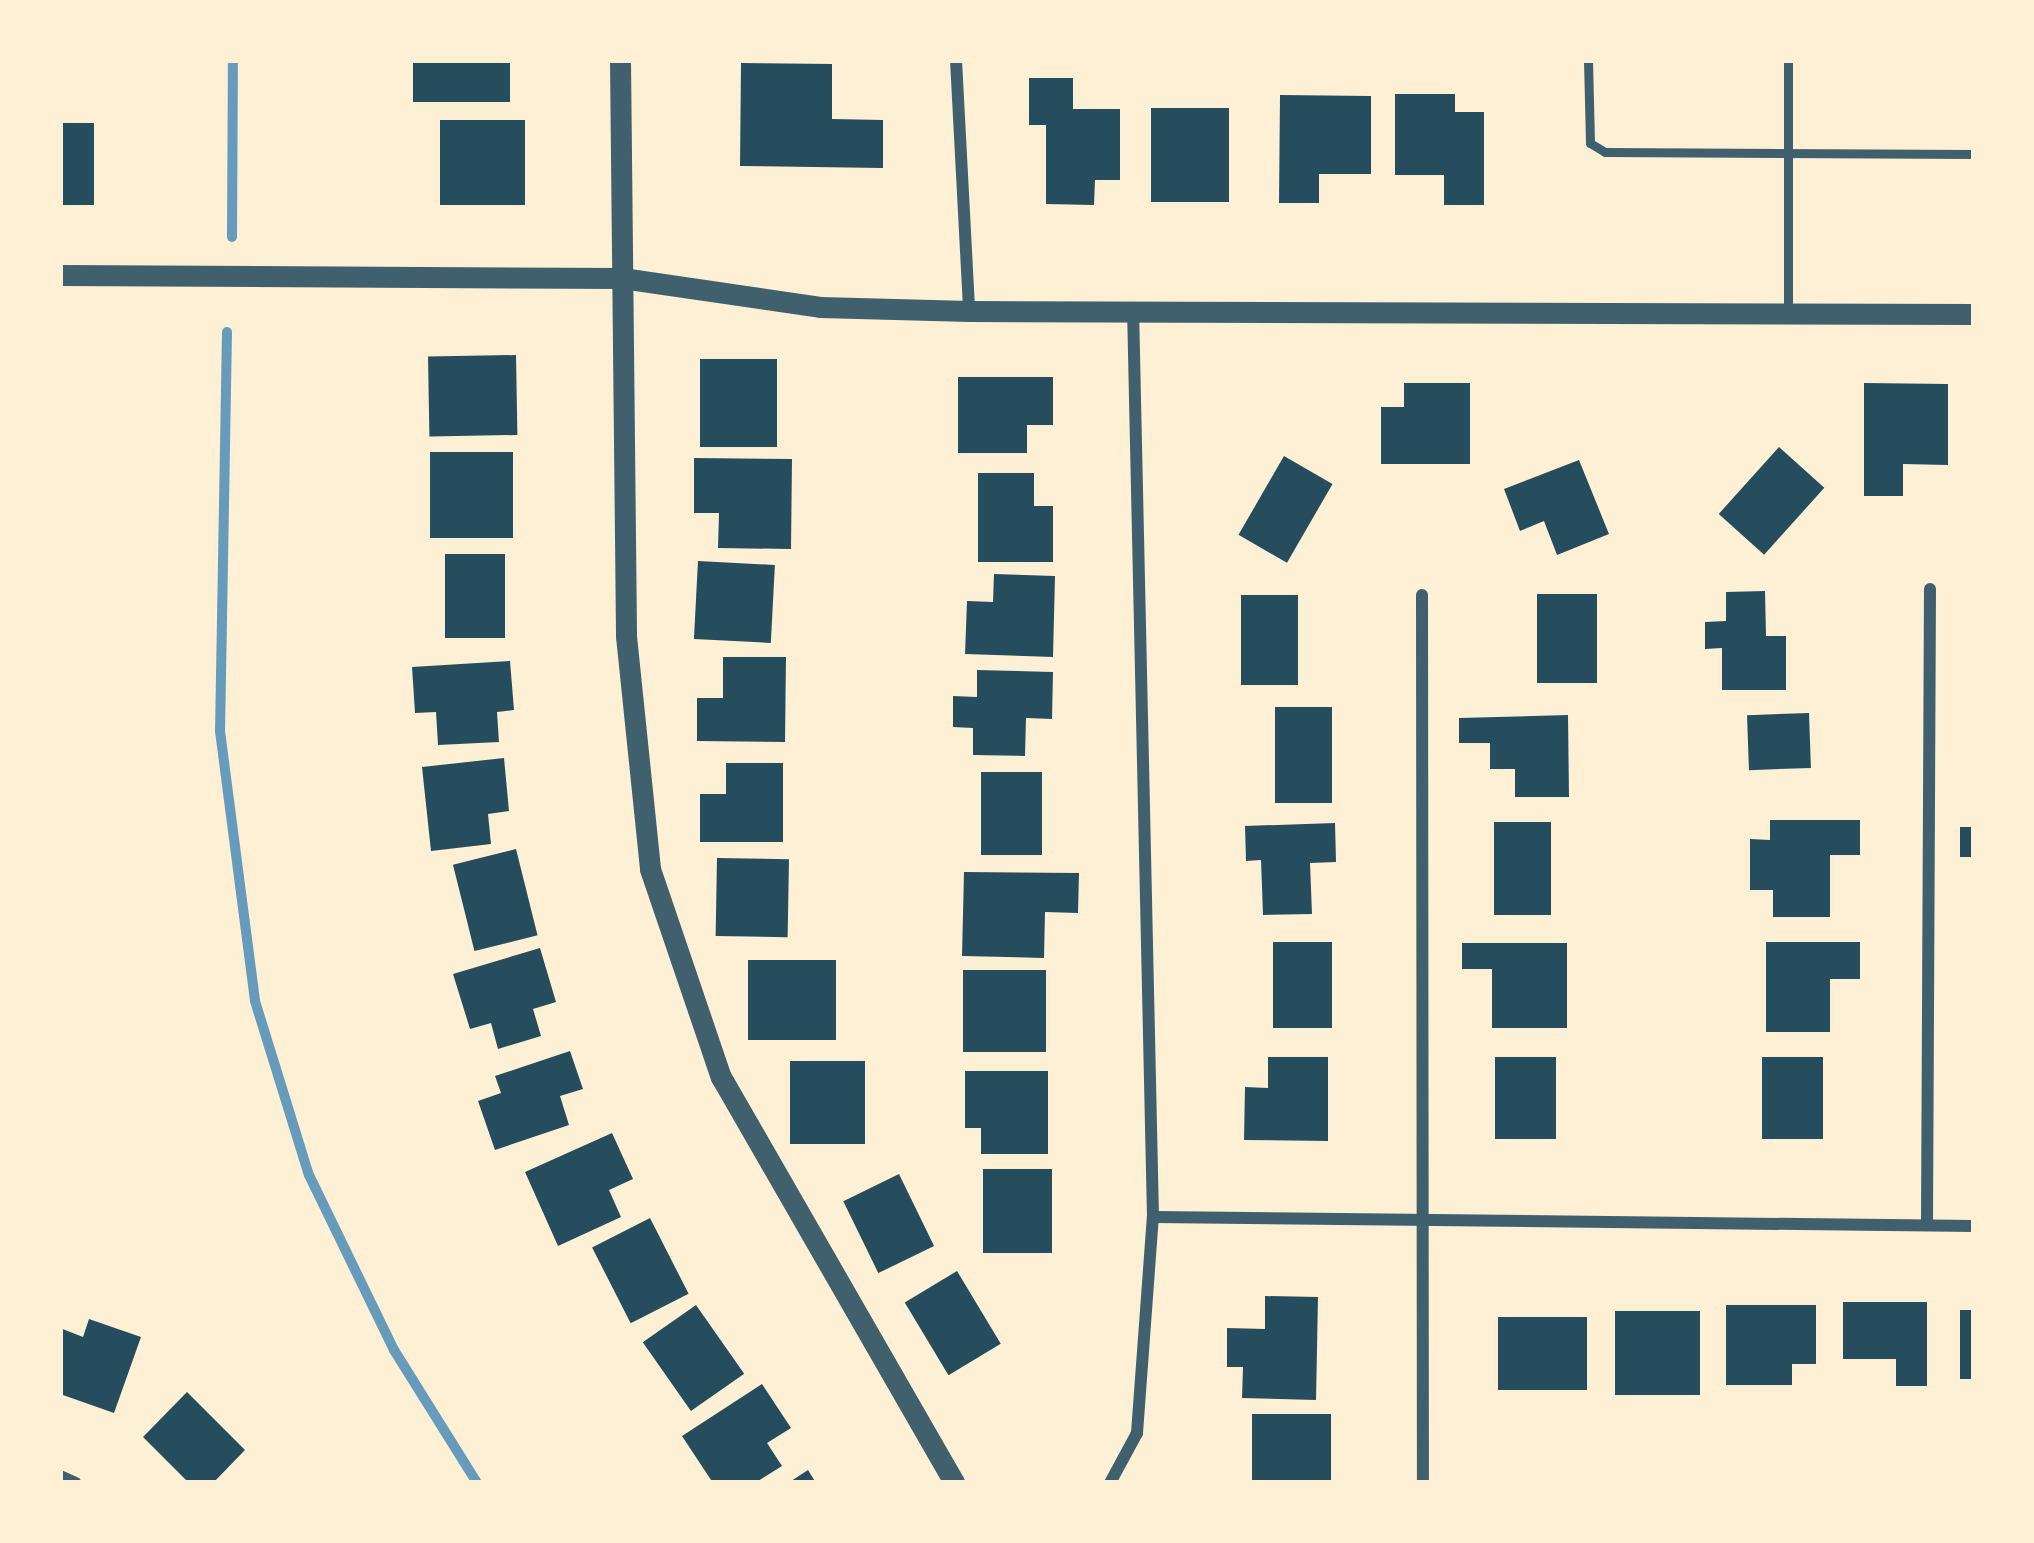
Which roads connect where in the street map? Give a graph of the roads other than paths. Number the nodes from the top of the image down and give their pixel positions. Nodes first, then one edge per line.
1 (620, 60) edge
2 (956, 60) edge
3 (1588, 60) edge
4 (1788, 60) edge
5 (1788, 154) junction
6 (1974, 154) edge
7 (60, 275) edge
8 (622, 278) junction
9 (969, 311) junction
10 (1133, 311) junction
11 (1788, 314) junction
12 (1974, 314) edge
13 (1930, 590) dead end
14 (1422, 595) dead end
15 (1153, 1217) junction
16 (1424, 1219) junction
17 (1927, 1223) junction
18 (1974, 1226) edge
19 (60, 1476) edge
20 (76, 1483) edge
21 (954, 1483) edge
22 (1110, 1483) edge
23 (1423, 1483) edge

1 - 8 street
2 - 9 street
3 - 5 lane
4 - 5 lane
5 - 6 lane
5 - 11 lane
7 - 8 street
8 - 9 street
8 - 21 street
9 - 10 street
10 - 11 street
10 - 15 street
11 - 12 street
13 - 17 street
14 - 16 street
15 - 16 street
15 - 22 street
16 - 17 street
16 - 23 street
17 - 18 street
19 - 20 street

